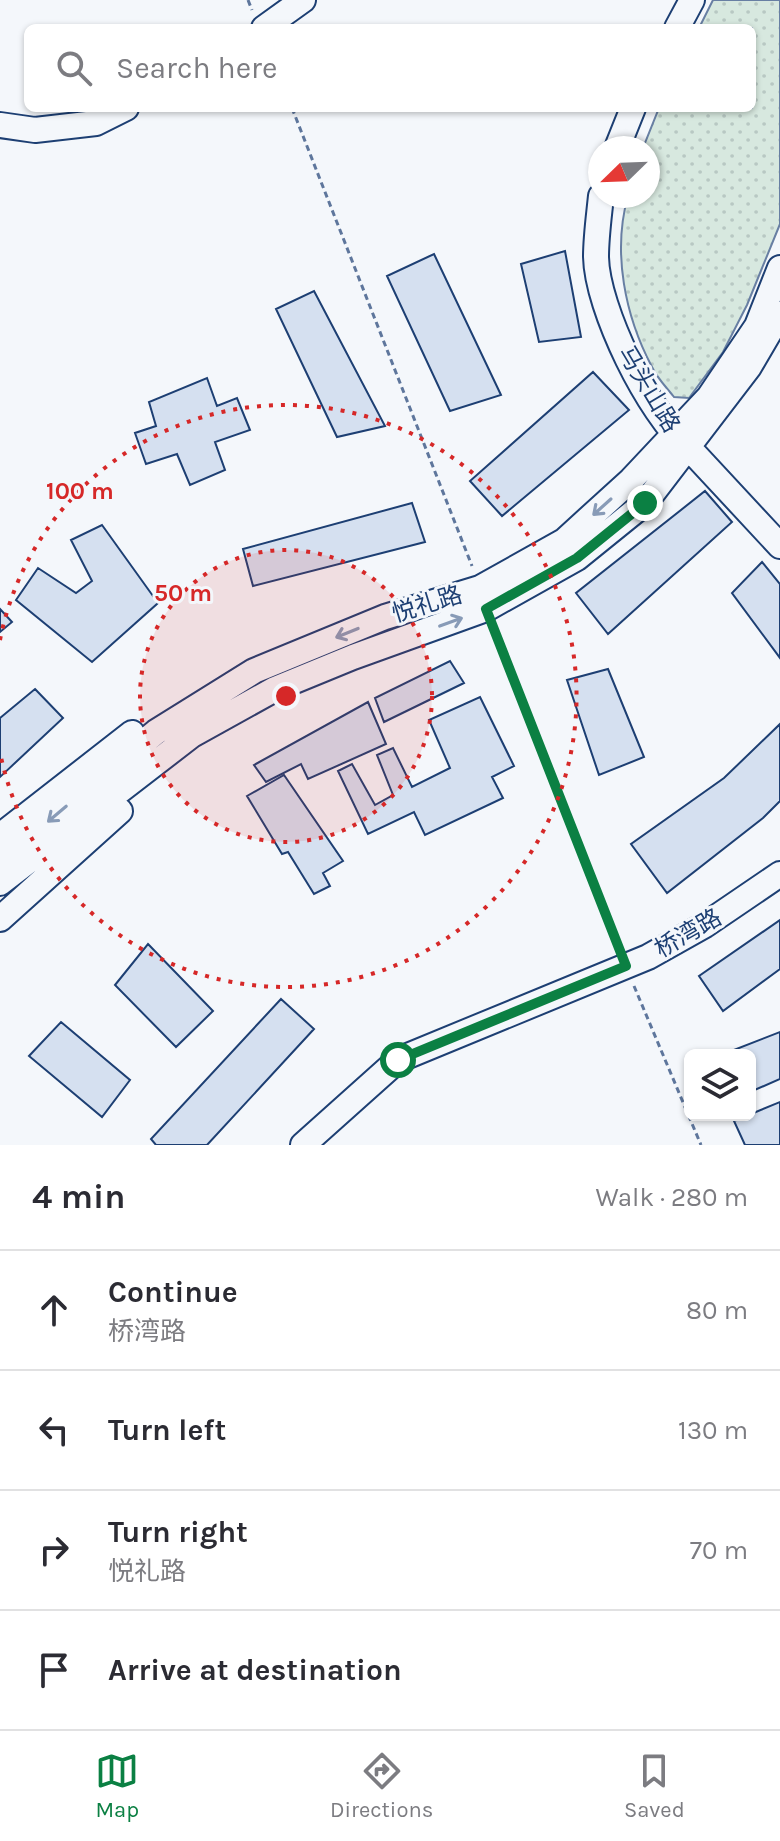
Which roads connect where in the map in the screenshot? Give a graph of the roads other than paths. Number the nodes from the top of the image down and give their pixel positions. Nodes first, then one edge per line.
1 (303, 0) edge
2 (692, 0) edge
3 (270, 24) edge
4 (679, 24) edge
5 (118, 112) edge
6 (631, 112) edge
7 (0, 125) edge
8 (622, 136) edge
9 (600, 208) edge
10 (780, 268) edge
11 (780, 314) edge
12 (681, 441) junction
13 (780, 546) edge
14 (483, 598) junction
15 (353, 657) junction
16 (272, 663) junction
17 (0, 836) edge
18 (0, 864) edge
19 (780, 874) edge
20 (0, 883) edge
21 (0, 919) edge
22 (303, 1145) edge

1 - 3 main road
2 - 4 main road
5 - 7 main road
6 - 8 main road
9 - 12 main road, 马头山路
10 - 12 main road, 悦礼路
11 - 12 main road, 悦礼路
12 - 13 main road, 马头山路
12 - 14 main road, 悦礼路
15 -> 14 main road, 悦礼路
14 -> 16 main road, 悦礼路
15 - 20 main road, 悦礼路
15 - 21 main road
16 - 17 main road
16 -> 18 main road, 悦礼路
19 - 22 main road, 桥湾路

